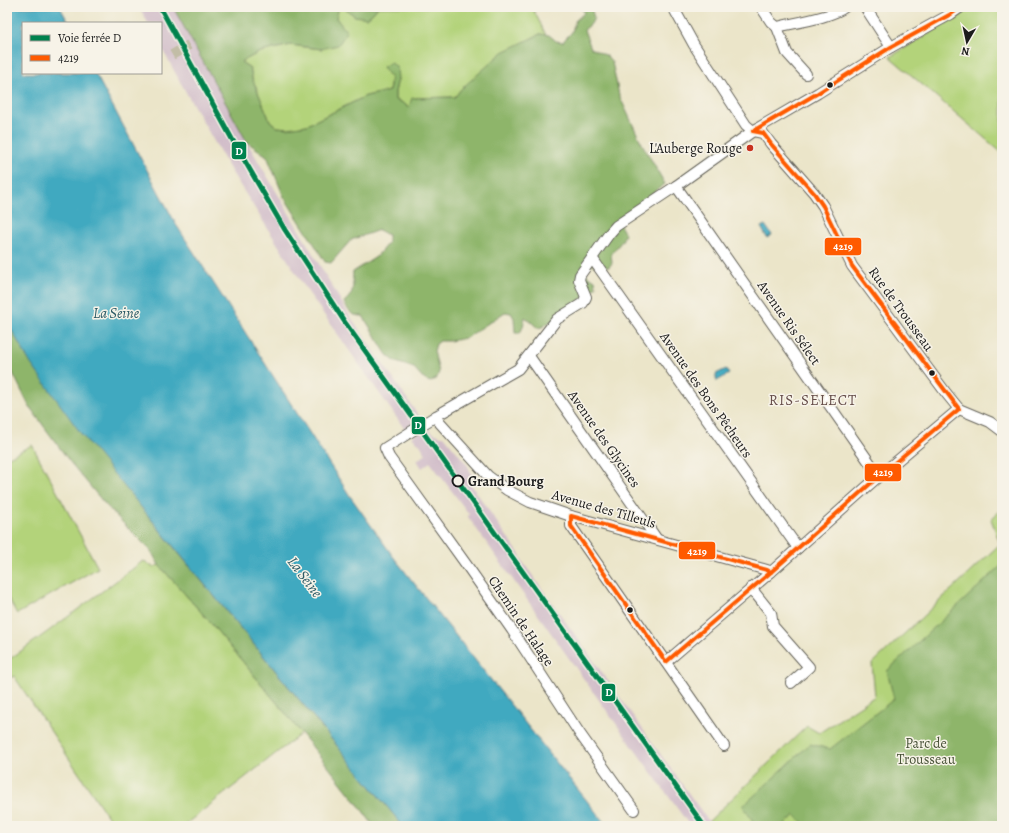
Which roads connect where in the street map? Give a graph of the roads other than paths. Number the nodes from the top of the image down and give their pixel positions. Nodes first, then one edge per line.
1 (673, 7) edge
2 (761, 7) edge
3 (845, 7) edge
4 (865, 7) edge
5 (961, 7) edge
6 (777, 27) junction
7 (891, 47) junction
8 (806, 74) dead end
9 (753, 131) junction
10 (676, 186) junction
11 (592, 258) junction
12 (529, 356) junction
13 (959, 409) junction
14 (436, 416) junction
15 (1002, 431) edge
16 (879, 476) junction
17 (571, 516) junction
18 (656, 538) junction
19 (798, 548) junction
20 (771, 572) junction
21 (751, 588) junction
22 (666, 662) junction
23 (792, 683) dead end
24 (724, 746) dead end
25 (634, 810) dead end

1 - 9 street, Rue de Trousseau
2 - 6 street
3 - 6 street
4 - 7 street
5 - 7 street
6 - 8 street
7 - 9 street
9 - 10 street
9 - 13 street, Rue de Trousseau
10 - 11 street
10 - 16 street, Avenue Ris Sélect
11 - 12 street
11 - 19 street, Avenue des Bons Pêcheurs
12 - 14 street
12 - 18 street, Avenue des Glycines
13 - 15 street
13 - 16 street
14 - 17 street, Avenue des Tilleuls
14 - 25 street, Chemin de Halage
16 - 19 street
17 - 18 street, Avenue des Tilleuls
17 - 22 street
18 - 20 street, Avenue des Tilleuls
19 - 20 street
20 - 21 street
21 - 22 street
21 - 23 street
22 - 24 street

